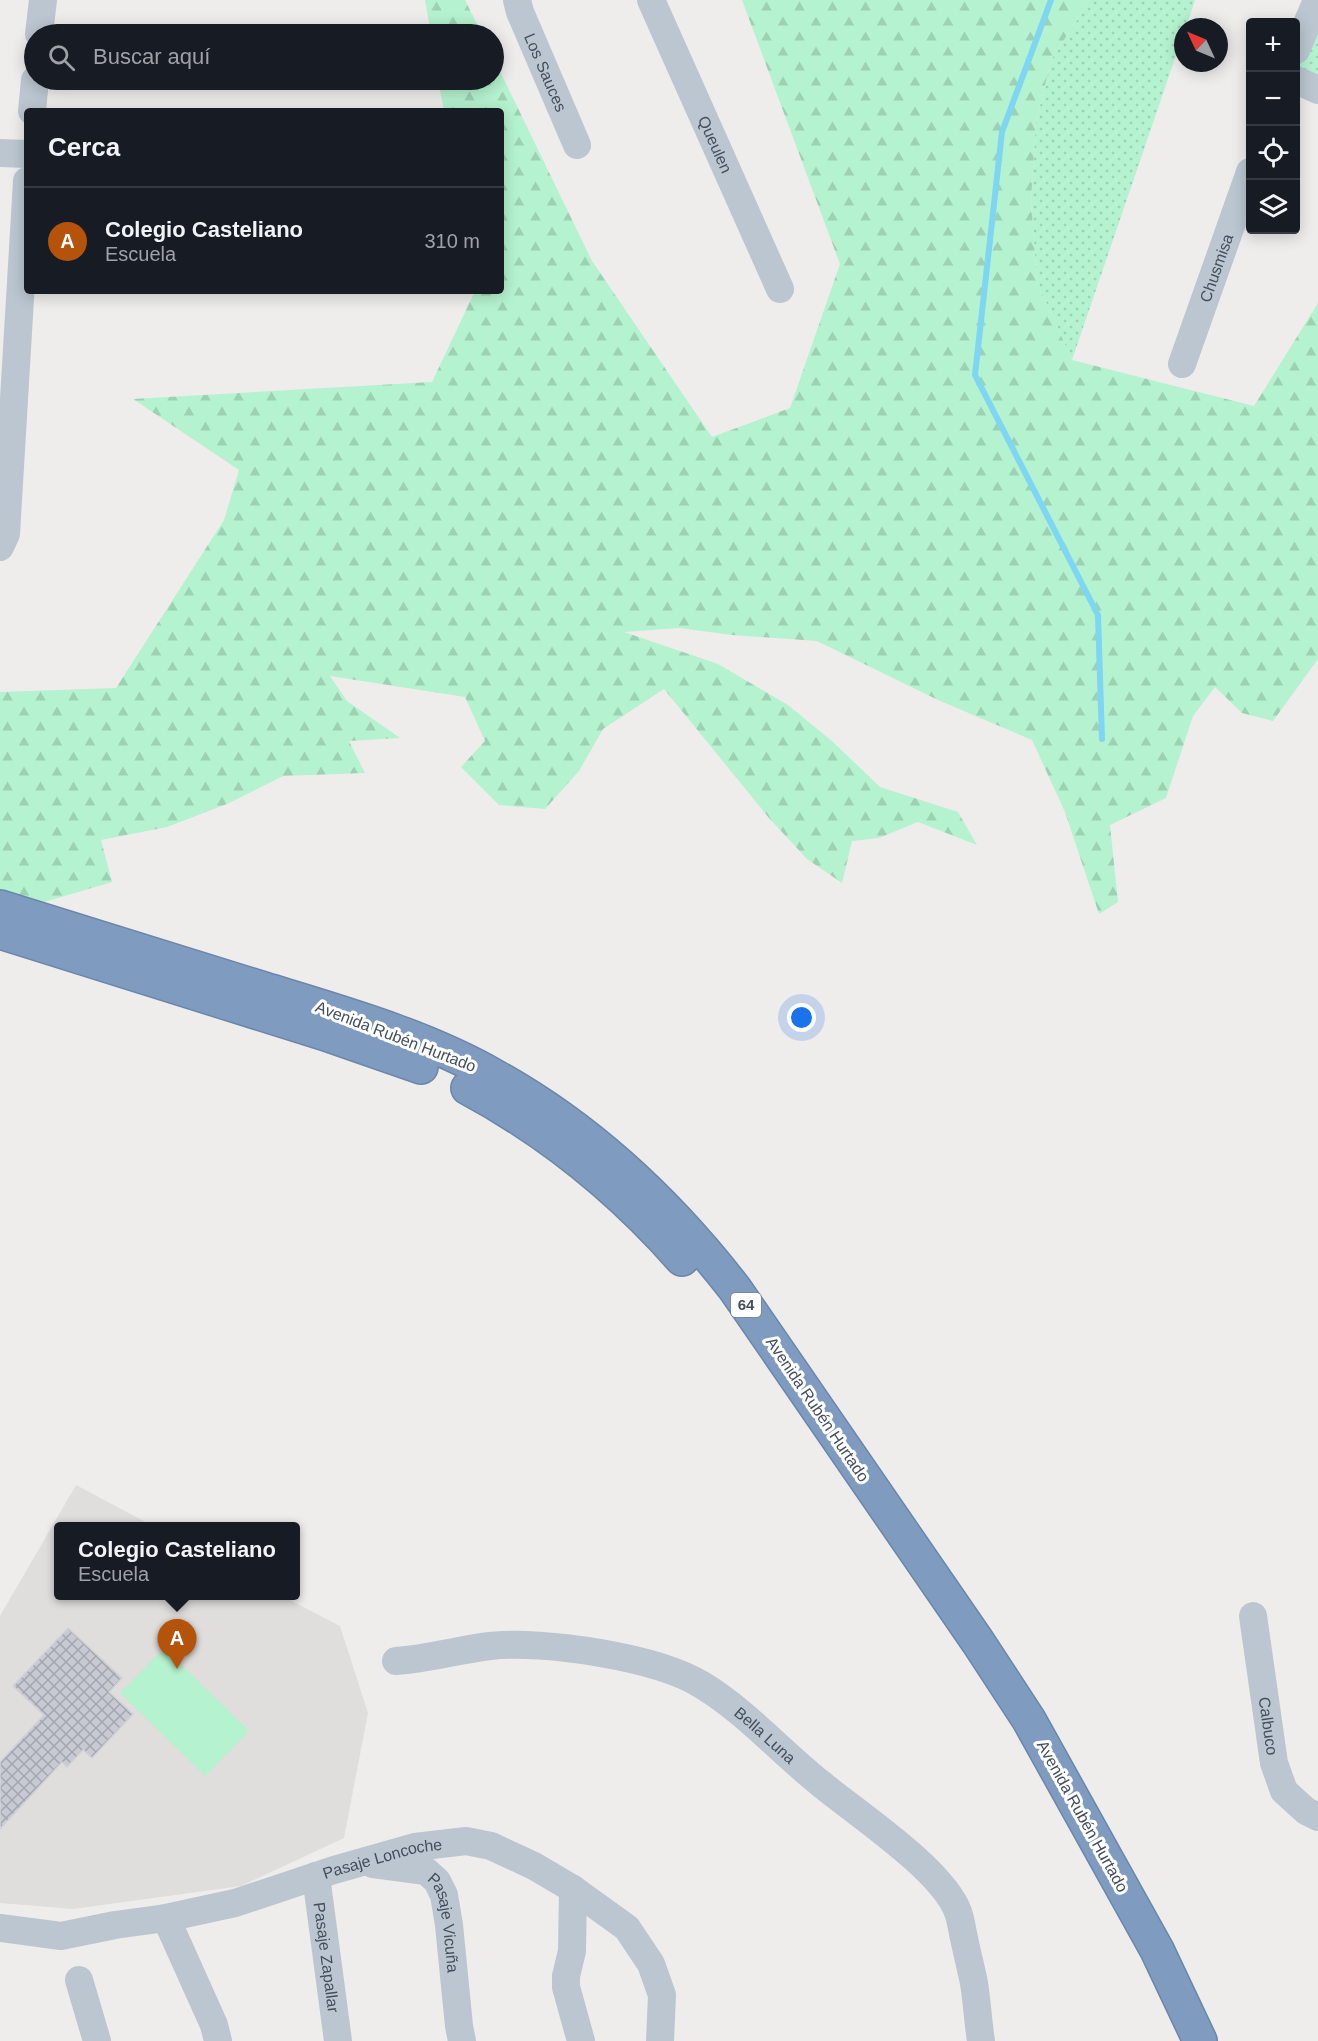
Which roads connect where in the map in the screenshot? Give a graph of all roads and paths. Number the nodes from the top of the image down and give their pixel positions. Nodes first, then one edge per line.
1 (517, 0) edge
2 (651, 0) edge
3 (1317, 0) edge
4 (1300, 40) edge
5 (1300, 82) edge
6 (34, 90) edge
7 (1318, 90) edge
8 (32, 108) edge
9 (577, 145) dead end
10 (0, 153) edge
11 (24, 154) edge
12 (1248, 180) edge
13 (24, 208) edge
14 (780, 289) dead end
15 (8, 355) edge
16 (1182, 364) dead end
17 (0, 547) edge
18 (0, 907) edge
19 (0, 932) edge
20 (1253, 1616) dead end
21 (396, 1661) dead end
22 (1318, 1817) edge
23 (362, 1863) junction
24 (316, 1875) junction
25 (573, 1889) junction
26 (166, 1918) junction
27 (0, 1928) edge
28 (79, 1980) dead end
29 (97, 2041) edge
30 (218, 2041) edge
31 (338, 2041) edge
32 (462, 2041) edge
33 (581, 2041) edge
34 (660, 2041) edge
35 (981, 2041) edge
36 (1178, 2041) edge
37 (1200, 2041) edge

1 - 9 street, Los Sauces
2 - 14 street, Queulen
3 - 4 street
5 - 7 street
6 - 8 street
10 - 11 street
12 - 16 street, Chusmisa
13 - 15 street
15 - 17 street
18 - 37 highway, Avenida Rubén Hurtado / 64
19 - 36 highway, Avenida Rubén Hurtado / 64
20 - 22 street, Calbuco
21 - 35 street, Bella Luna
23 - 24 street, Pasaje Loncoche
23 - 25 street, Pasaje Loncoche
23 - 32 street, Pasaje Vicuña
24 - 26 street, Pasaje Loncoche
24 - 31 street, Pasaje Zapallar
25 - 33 street
25 - 34 street, Pasaje Loncoche
26 - 27 street, Pasaje Loncoche
26 - 30 street
28 - 29 street

